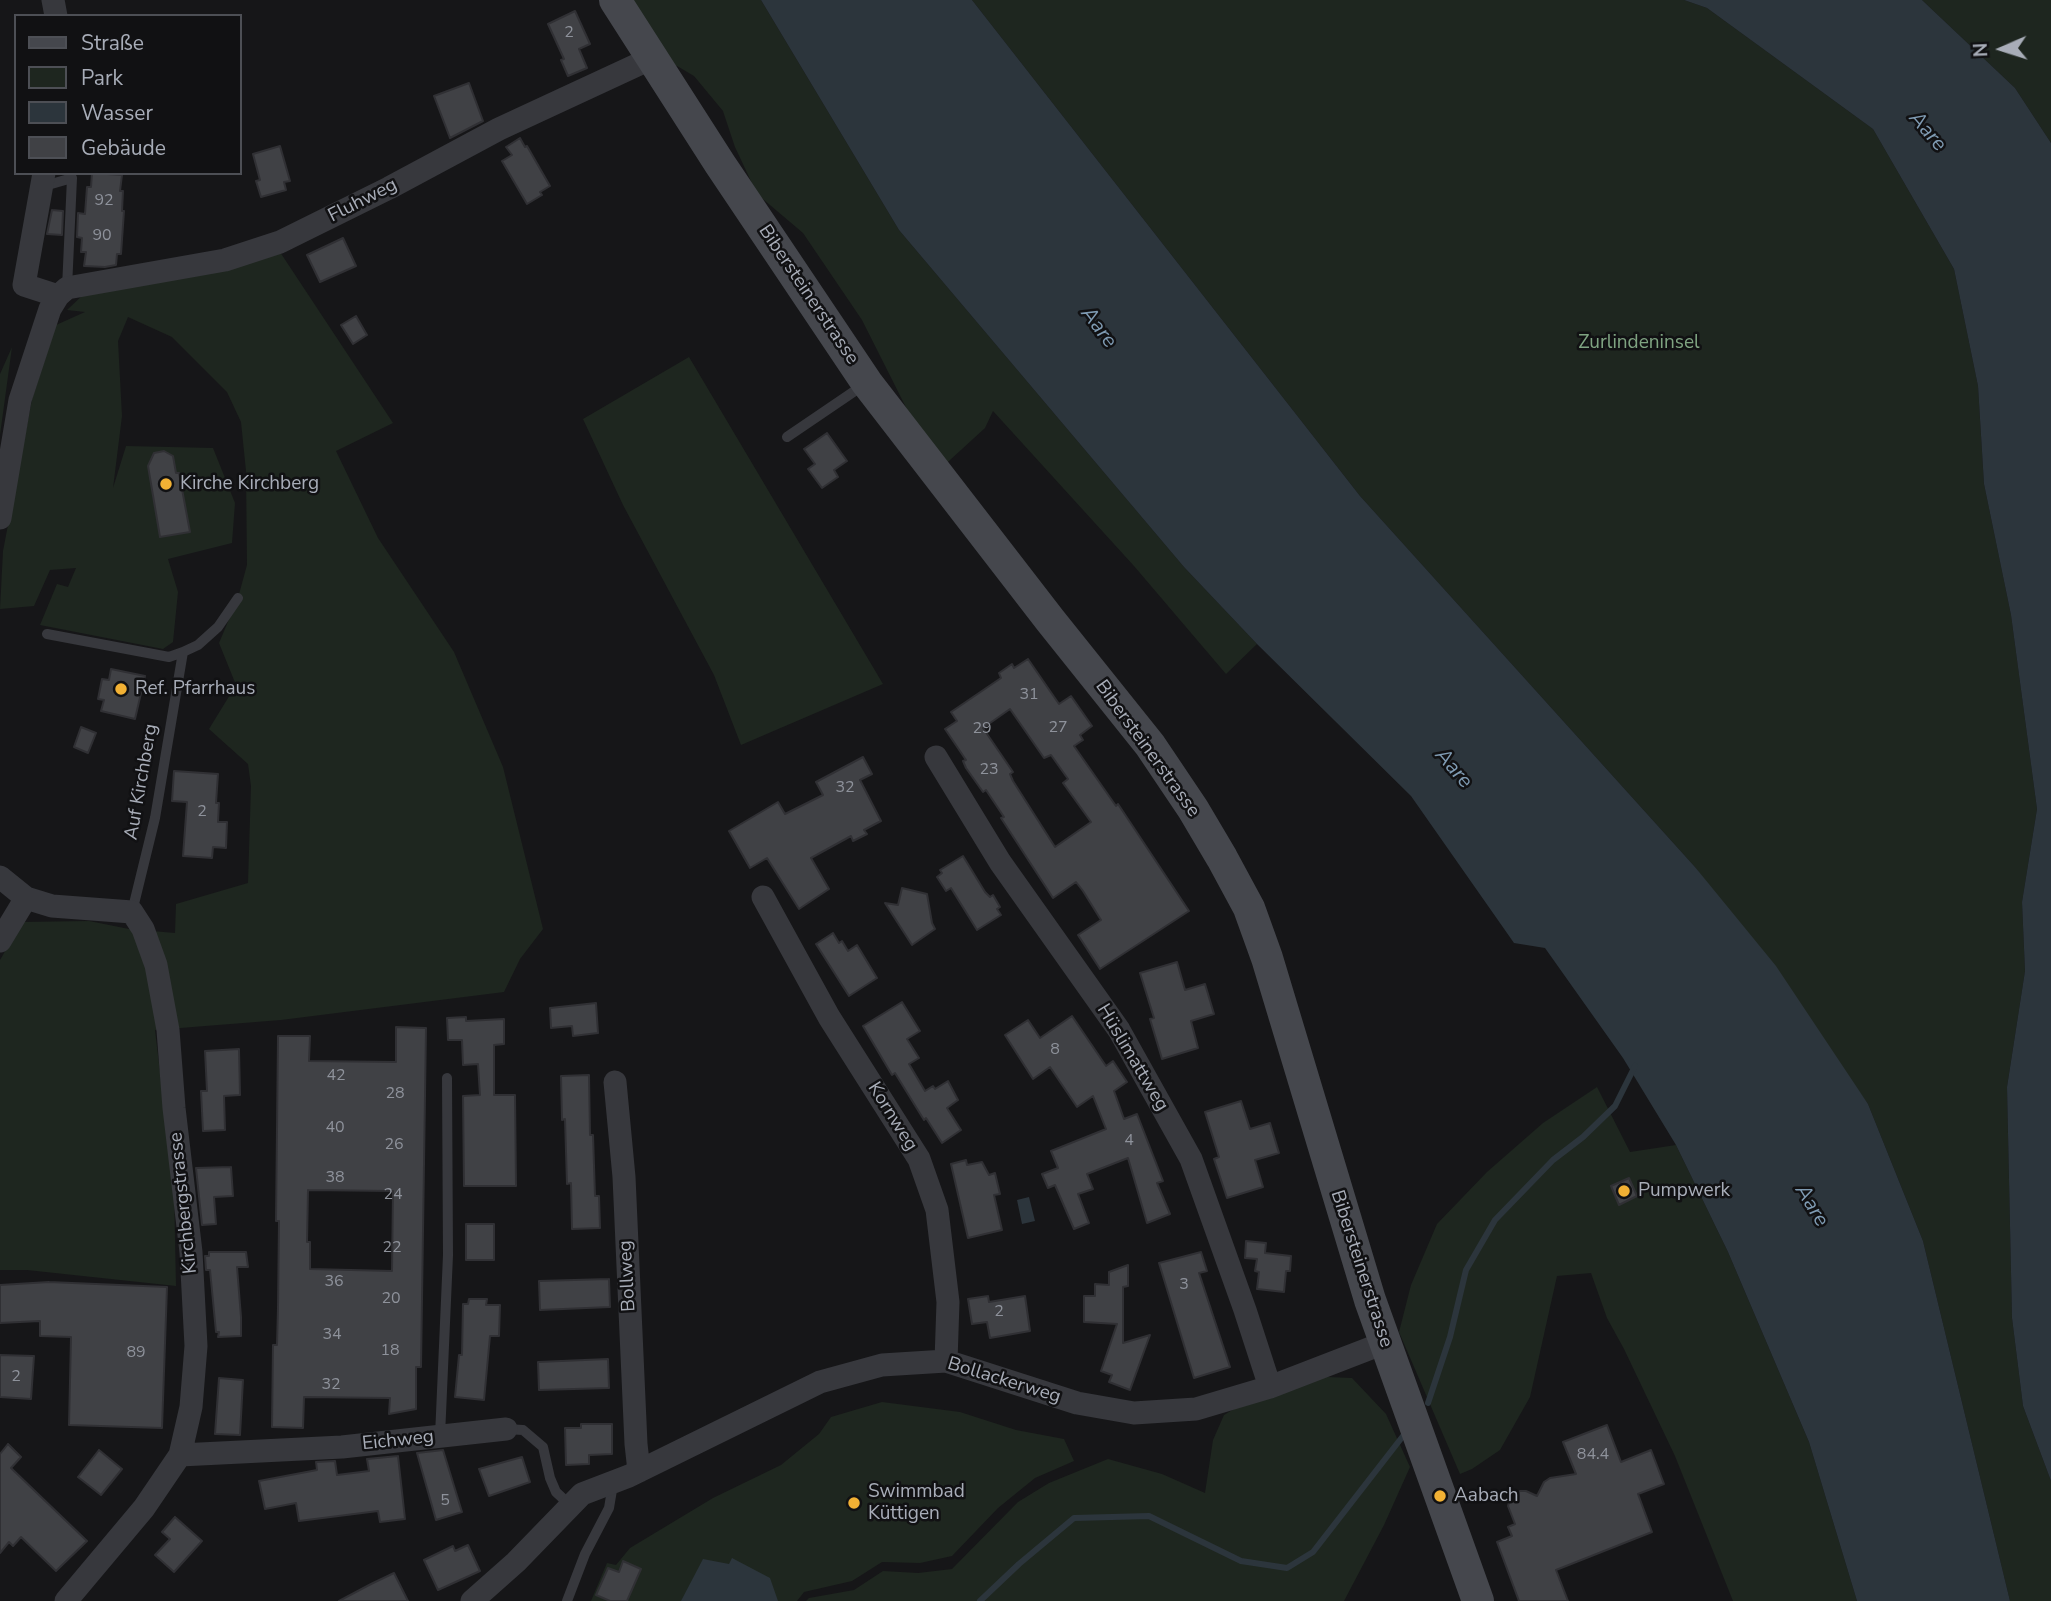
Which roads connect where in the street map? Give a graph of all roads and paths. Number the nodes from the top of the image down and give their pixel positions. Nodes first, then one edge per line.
1 (615, 0) edge
2 (652, 58) junction
3 (42, 180) edge
4 (62, 292) junction
5 (867, 383) junction
6 (787, 437) dead end
7 (0, 518) edge
8 (237, 598) dead end
9 (47, 634) dead end
10 (183, 652) junction
11 (936, 757) dead end
12 (0, 877) edge
13 (763, 897) dead end
14 (26, 898) junction
15 (132, 912) junction
16 (0, 941) edge
17 (447, 1078) dead end
18 (615, 1082) dead end
19 (1384, 1343) junction
20 (947, 1361) junction
21 (1270, 1387) junction
22 (506, 1429) joint
23 (440, 1436) junction
24 (180, 1455) junction
25 (639, 1471) junction
26 (613, 1483) junction
27 (571, 1506) junction
28 (66, 1601) edge
29 (471, 1601) edge
30 (567, 1601) edge
31 (1478, 1601) edge

1 - 2 main road, Bibersteinerstrasse
2 - 4 street, Fluhweg
2 - 5 main road, Bibersteinerstrasse
3 - 4 lane
3 - 4 street
4 - 7 street
5 - 6 lane
5 - 19 main road, Bibersteinerstrasse
8 - 10 lane
9 - 10 lane
10 - 15 lane, Auf Kirchberg
11 - 21 street, Hüslimattweg
12 - 14 street
13 - 20 street, Kornweg
14 - 15 street
14 - 16 street
15 - 24 street, Kirchbergstrasse
17 - 23 lane
18 - 25 street, Bollweg
19 - 21 street, Bollackerweg
19 - 31 main road, Bibersteinerstrasse
20 - 21 street, Bollackerweg
20 - 25 street, Bollackerweg
22 - 23 street, Eichweg
22 - 27 lane, Eichweg
23 - 24 street, Eichweg
24 - 28 street, Kirchbergstrasse
25 - 26 street, Bollackerweg
26 - 27 street, Bollackerweg
26 - 30 lane
27 - 29 street, Bollackerweg

